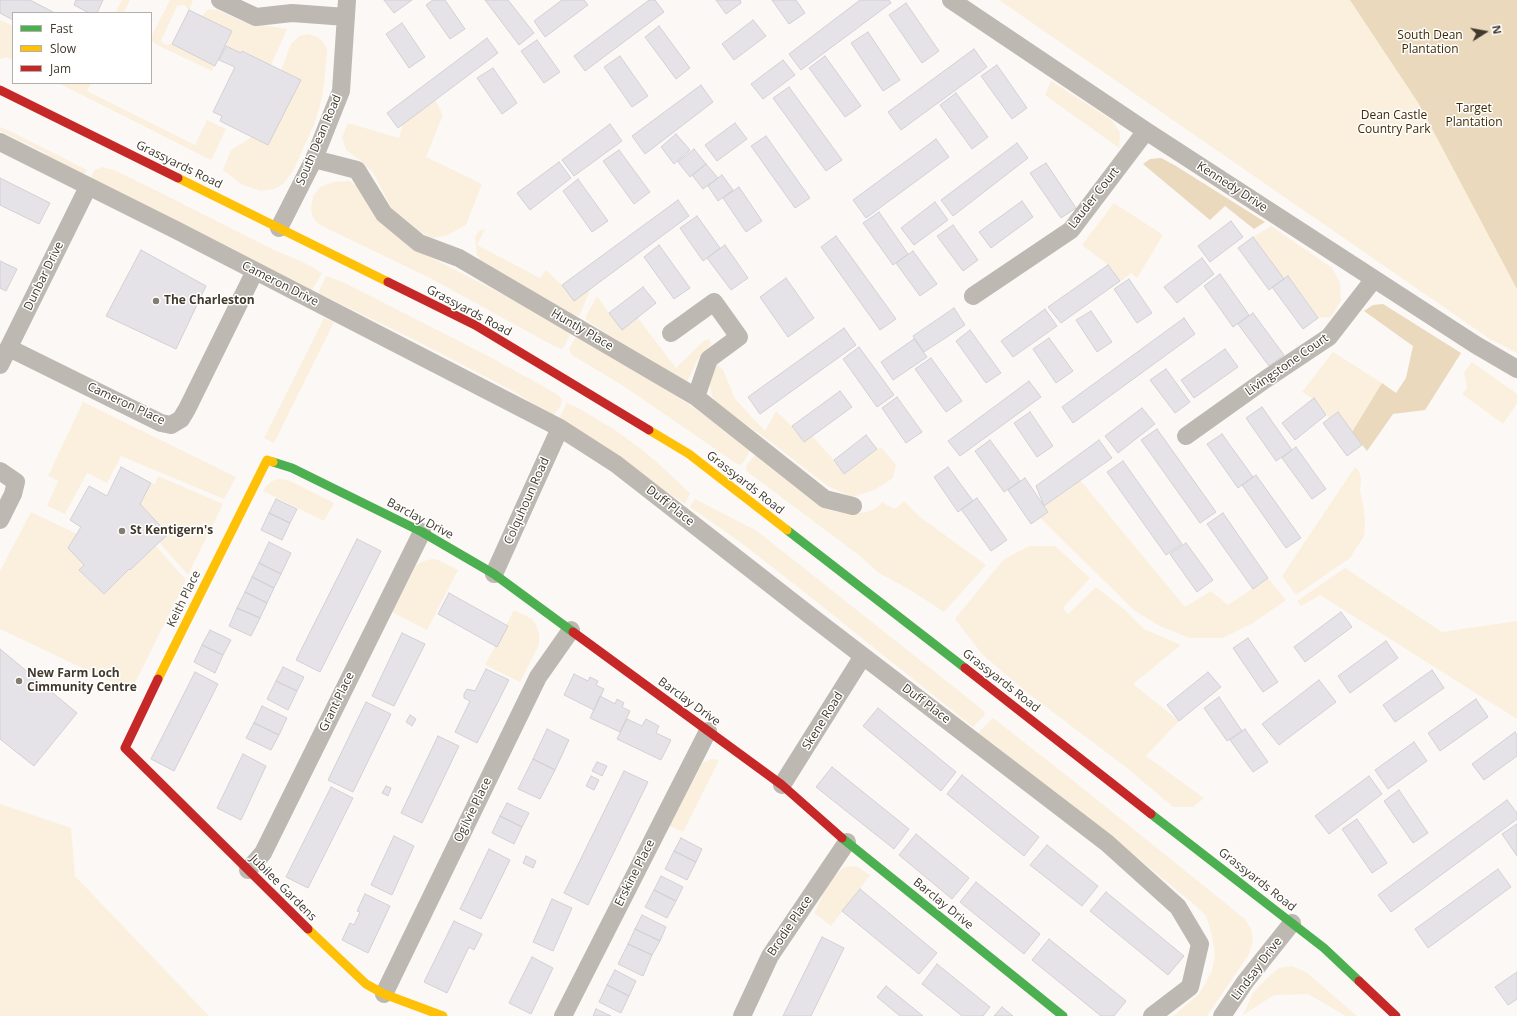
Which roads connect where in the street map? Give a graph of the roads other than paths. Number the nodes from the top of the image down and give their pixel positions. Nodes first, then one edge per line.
1 (220, 0) edge
2 (951, 0) edge
3 (346, 9) edge
4 (0, 90) edge
5 (1146, 131) junction
6 (0, 142) edge
7 (314, 159) junction
8 (88, 188) junction
9 (279, 228) junction
10 (255, 271) junction
11 (1374, 279) junction
12 (972, 296) dead end
13 (671, 333) dead end
14 (8, 348) junction
15 (0, 365) edge
16 (1517, 369) edge
17 (696, 397) junction
18 (560, 428) junction
19 (1186, 436) dead end
20 (267, 460) joint
21 (0, 471) edge
22 (853, 506) dead end
23 (0, 520) edge
24 (422, 532) junction
25 (494, 574) junction
26 (571, 630) junction
27 (863, 656) junction
28 (708, 730) junction
29 (125, 748) joint
30 (782, 785) junction
31 (847, 842) junction
32 (248, 870) junction
33 (1292, 923) junction
34 (384, 994) junction
35 (443, 1016) edge
36 (563, 1016) edge
37 (742, 1016) edge
38 (1063, 1016) edge
39 (1152, 1016) edge
40 (1222, 1016) edge
41 (1396, 1016) edge

1 - 3 street
2 - 5 street, Kennedy Drive
3 - 7 street, South Dean Road
4 - 9 street, Grassyards Road
5 - 11 street, Kennedy Drive
5 - 12 street, Lauder Court
6 - 8 street, Cameron Drive
7 - 9 street, South Dean Road
7 - 17 street, Huntly Place
8 - 10 street, Cameron Drive
8 - 14 street, Dunbar Drive
9 - 33 street, Grassyards Road
10 - 14 street, Cameron Place
10 - 18 street, Cameron Drive
11 - 16 street, Kennedy Drive
11 - 19 street, Livingstone Court
13 - 17 street
14 - 15 street, Dunbar Drive
17 - 22 street, Huntly Place
18 - 25 street, Colquhoun Road
18 - 27 street, Duff Place
20 - 24 street, Barclay Drive
20 - 29 street, Keith Place
21 - 23 street
24 - 25 street, Barclay Drive
24 - 32 street, Grant Place
25 - 26 street, Barclay Drive
26 - 28 street, Barclay Drive
26 - 34 street, Ogilvie Place
27 - 30 street, Skene Road
27 - 39 street, Duff Place
28 - 30 street, Barclay Drive
28 - 36 street, Erskine Place
29 - 32 street, Jubilee Gardens
30 - 31 street, Barclay Drive
31 - 37 street, Brodie Place
31 - 38 street, Barclay Drive
32 - 34 street, Jubilee Gardens
33 - 40 street, Lindsay Drive
33 - 41 street, Grassyards Road
34 - 35 street, Jubilee Gardens

